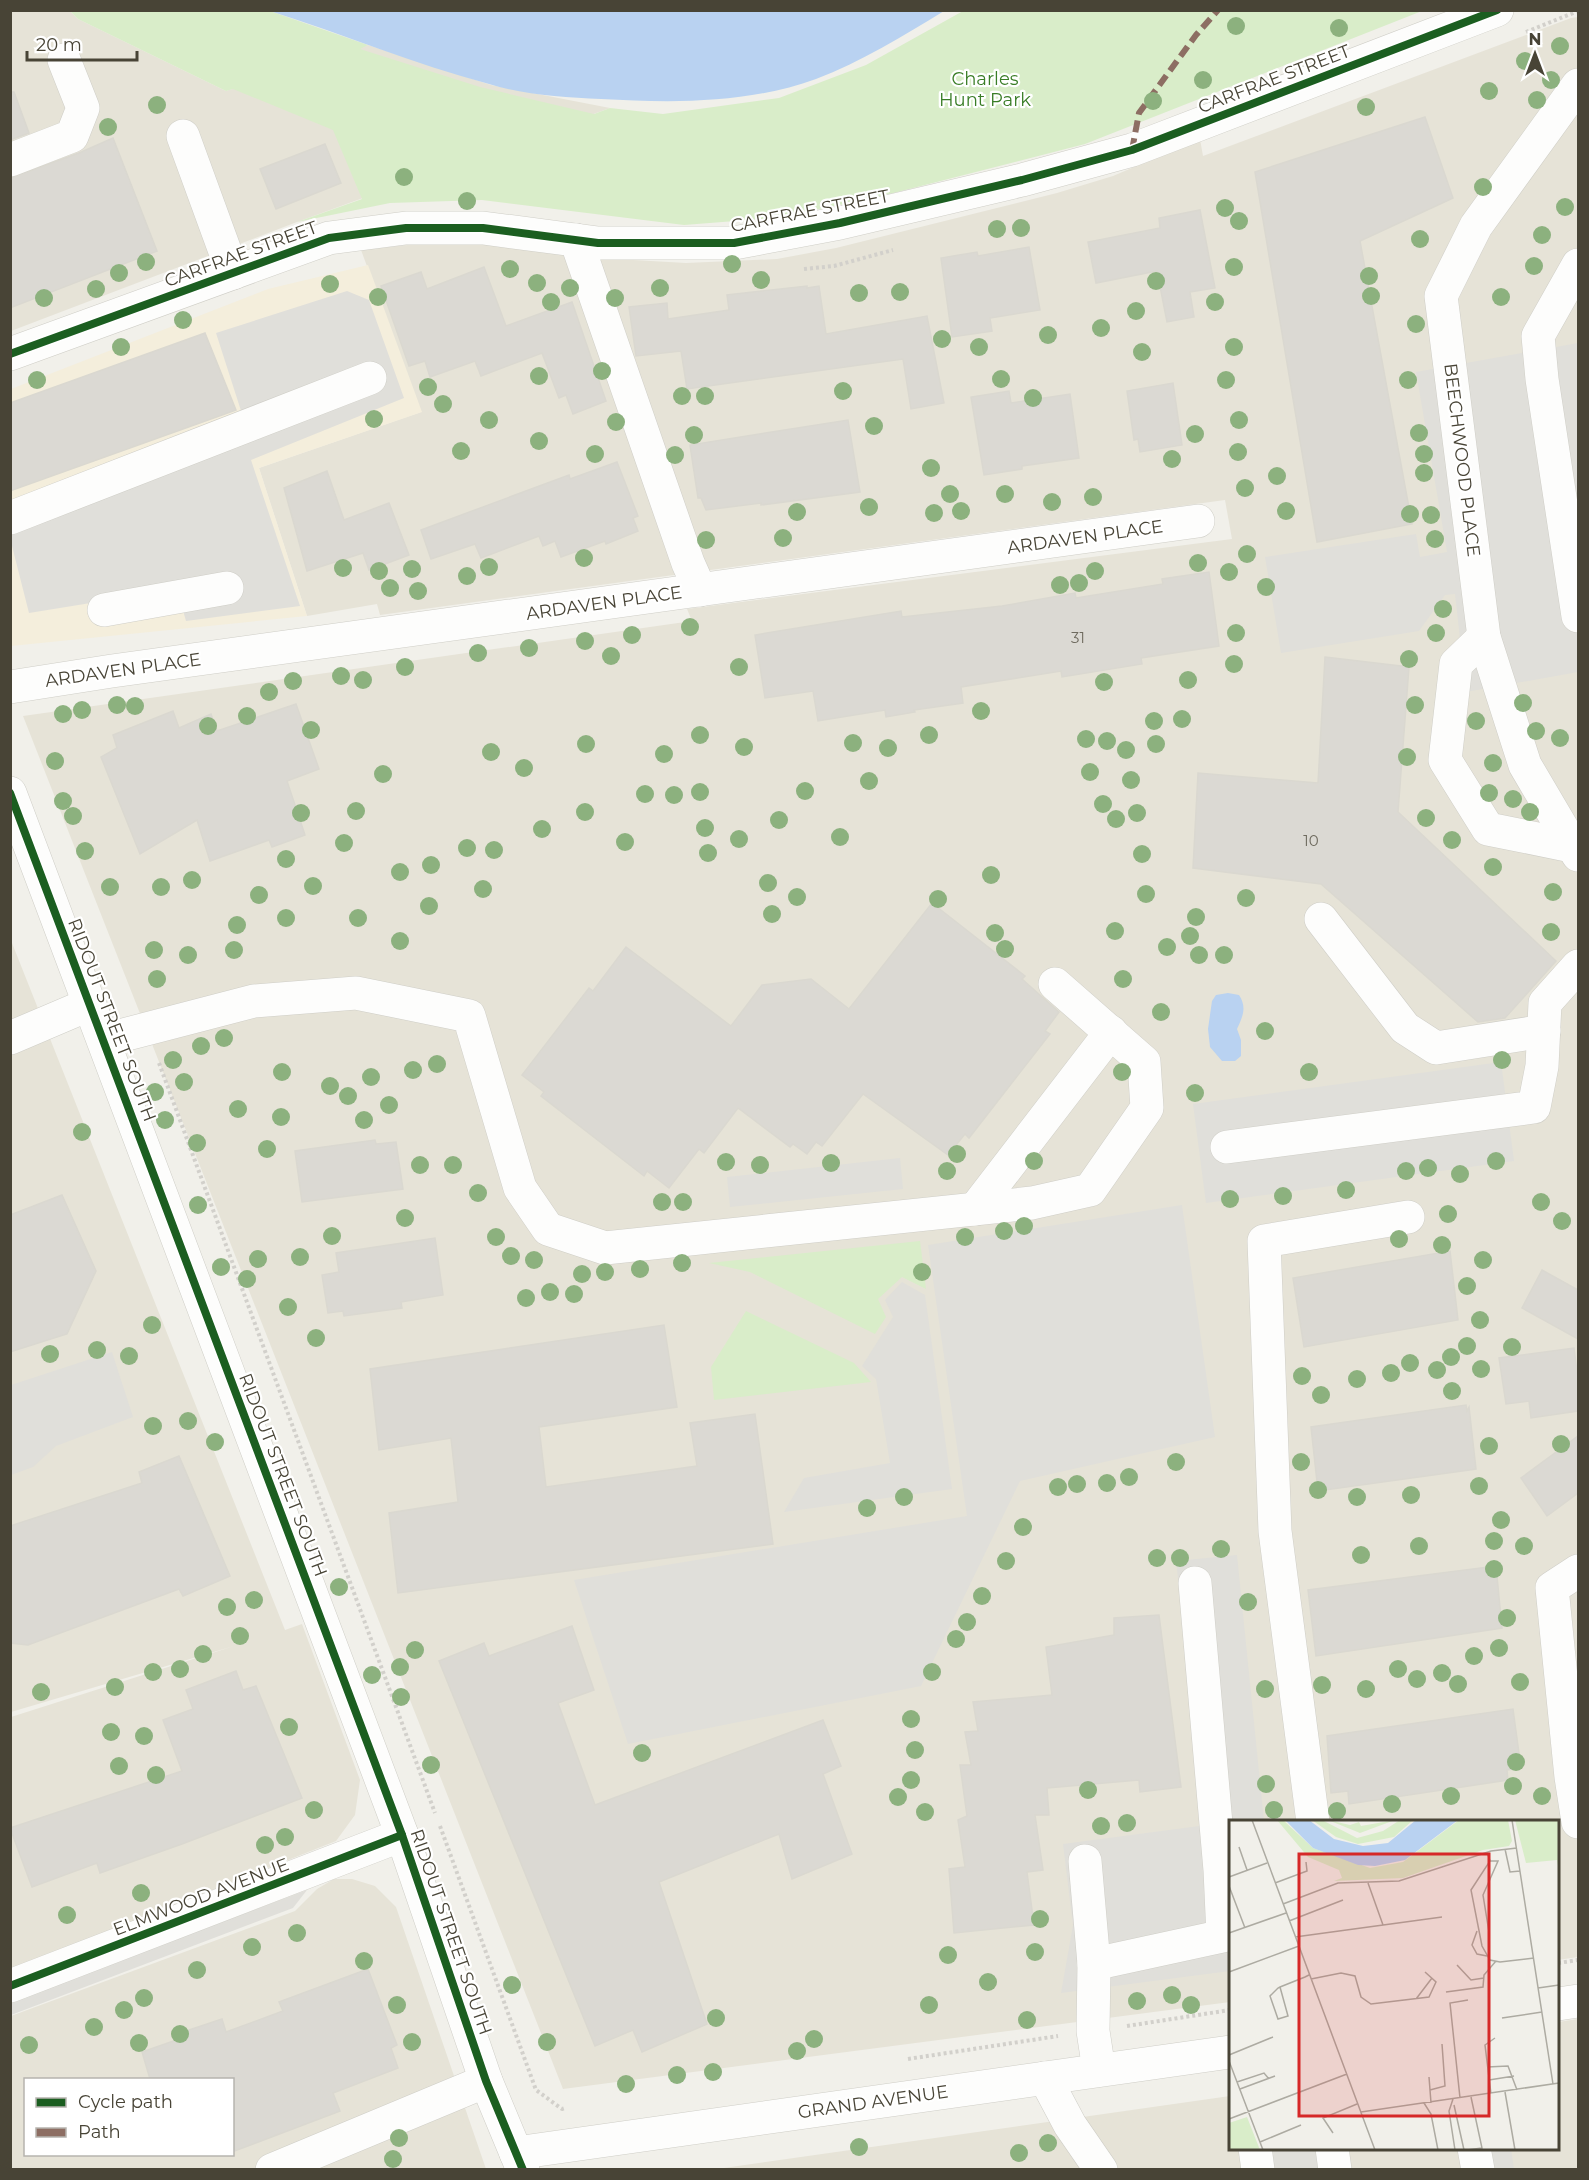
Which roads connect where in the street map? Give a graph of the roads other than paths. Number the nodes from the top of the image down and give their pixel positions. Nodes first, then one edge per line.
1 (1497, 10) edge
2 (64, 60) dead end
3 (1578, 85) edge
4 (183, 136) dead end
5 (10, 160) edge
6 (576, 240) junction
7 (1578, 265) edge
8 (233, 273) junction
9 (10, 354) edge
10 (370, 378) dead end
11 (10, 518) edge
12 (1198, 521) dead end
13 (227, 588) dead end
14 (699, 590) junction
15 (104, 610) dead end
16 (1578, 616) edge
17 (1484, 637) junction
18 (10, 687) edge
19 (10, 793) edge
20 (1575, 851) edge
21 (1321, 919) dead end
22 (1578, 966) edge
23 (1055, 984) dead end
24 (90, 1004) junction
25 (1544, 1031) junction
26 (1111, 1032) junction
27 (10, 1038) edge
28 (104, 1040) junction
29 (1227, 1147) dead end
30 (975, 1209) junction
31 (1408, 1217) dead end
32 (1578, 1571) edge
33 (1195, 1583) dead end
34 (1575, 1776) edge
35 (1313, 1820) edge
36 (1578, 1822) edge
37 (402, 1835) junction
38 (1085, 1860) dead end
39 (1094, 1964) junction
40 (10, 1986) edge
41 (1578, 2001) edge
42 (1559, 2004) edge
43 (1229, 2052) edge
44 (1099, 2070) junction
45 (1045, 2078) junction
46 (486, 2081) junction
47 (1255, 2150) edge
48 (1332, 2150) edge
49 (1474, 2150) edge
50 (520, 2162) edge
51 (272, 2169) edge
52 (1101, 2169) edge
53 (1258, 2169) edge
54 (1335, 2169) edge
55 (1478, 2169) edge

1 - 6 street, CARFRAE STREET
2 - 5 street
3 - 17 street, BEECHWOOD PLACE
4 - 8 street
6 - 8 street, CARFRAE STREET
6 - 14 street
7 - 16 street
8 - 9 street, CARFRAE STREET
10 - 11 street
12 - 14 street, ARDAVEN PLACE
13 - 15 street
14 - 18 street, ARDAVEN PLACE
17 - 20 street, BEECHWOOD PLACE
17 - 20 street
19 - 24 street, RIDOUT STREET SOUTH
21 - 25 street
22 - 25 street
23 - 26 street
24 - 27 street
24 - 28 street, RIDOUT STREET SOUTH
25 - 29 street
26 - 30 street
26 - 30 street
28 - 30 street
28 - 37 street, RIDOUT STREET SOUTH
31 - 35 street
32 - 34 street
33 - 39 street
34 - 36 street
37 - 40 street, ELMWOOD AVENUE
37 - 46 street, RIDOUT STREET SOUTH
38 - 39 street
39 - 44 street
41 - 42 street
43 - 44 street, GRAND AVENUE
44 - 45 street, GRAND AVENUE
45 - 50 street, GRAND AVENUE
45 - 52 street
46 - 50 street, RIDOUT STREET SOUTH
46 - 51 street
47 - 53 street
48 - 54 street
49 - 55 street

